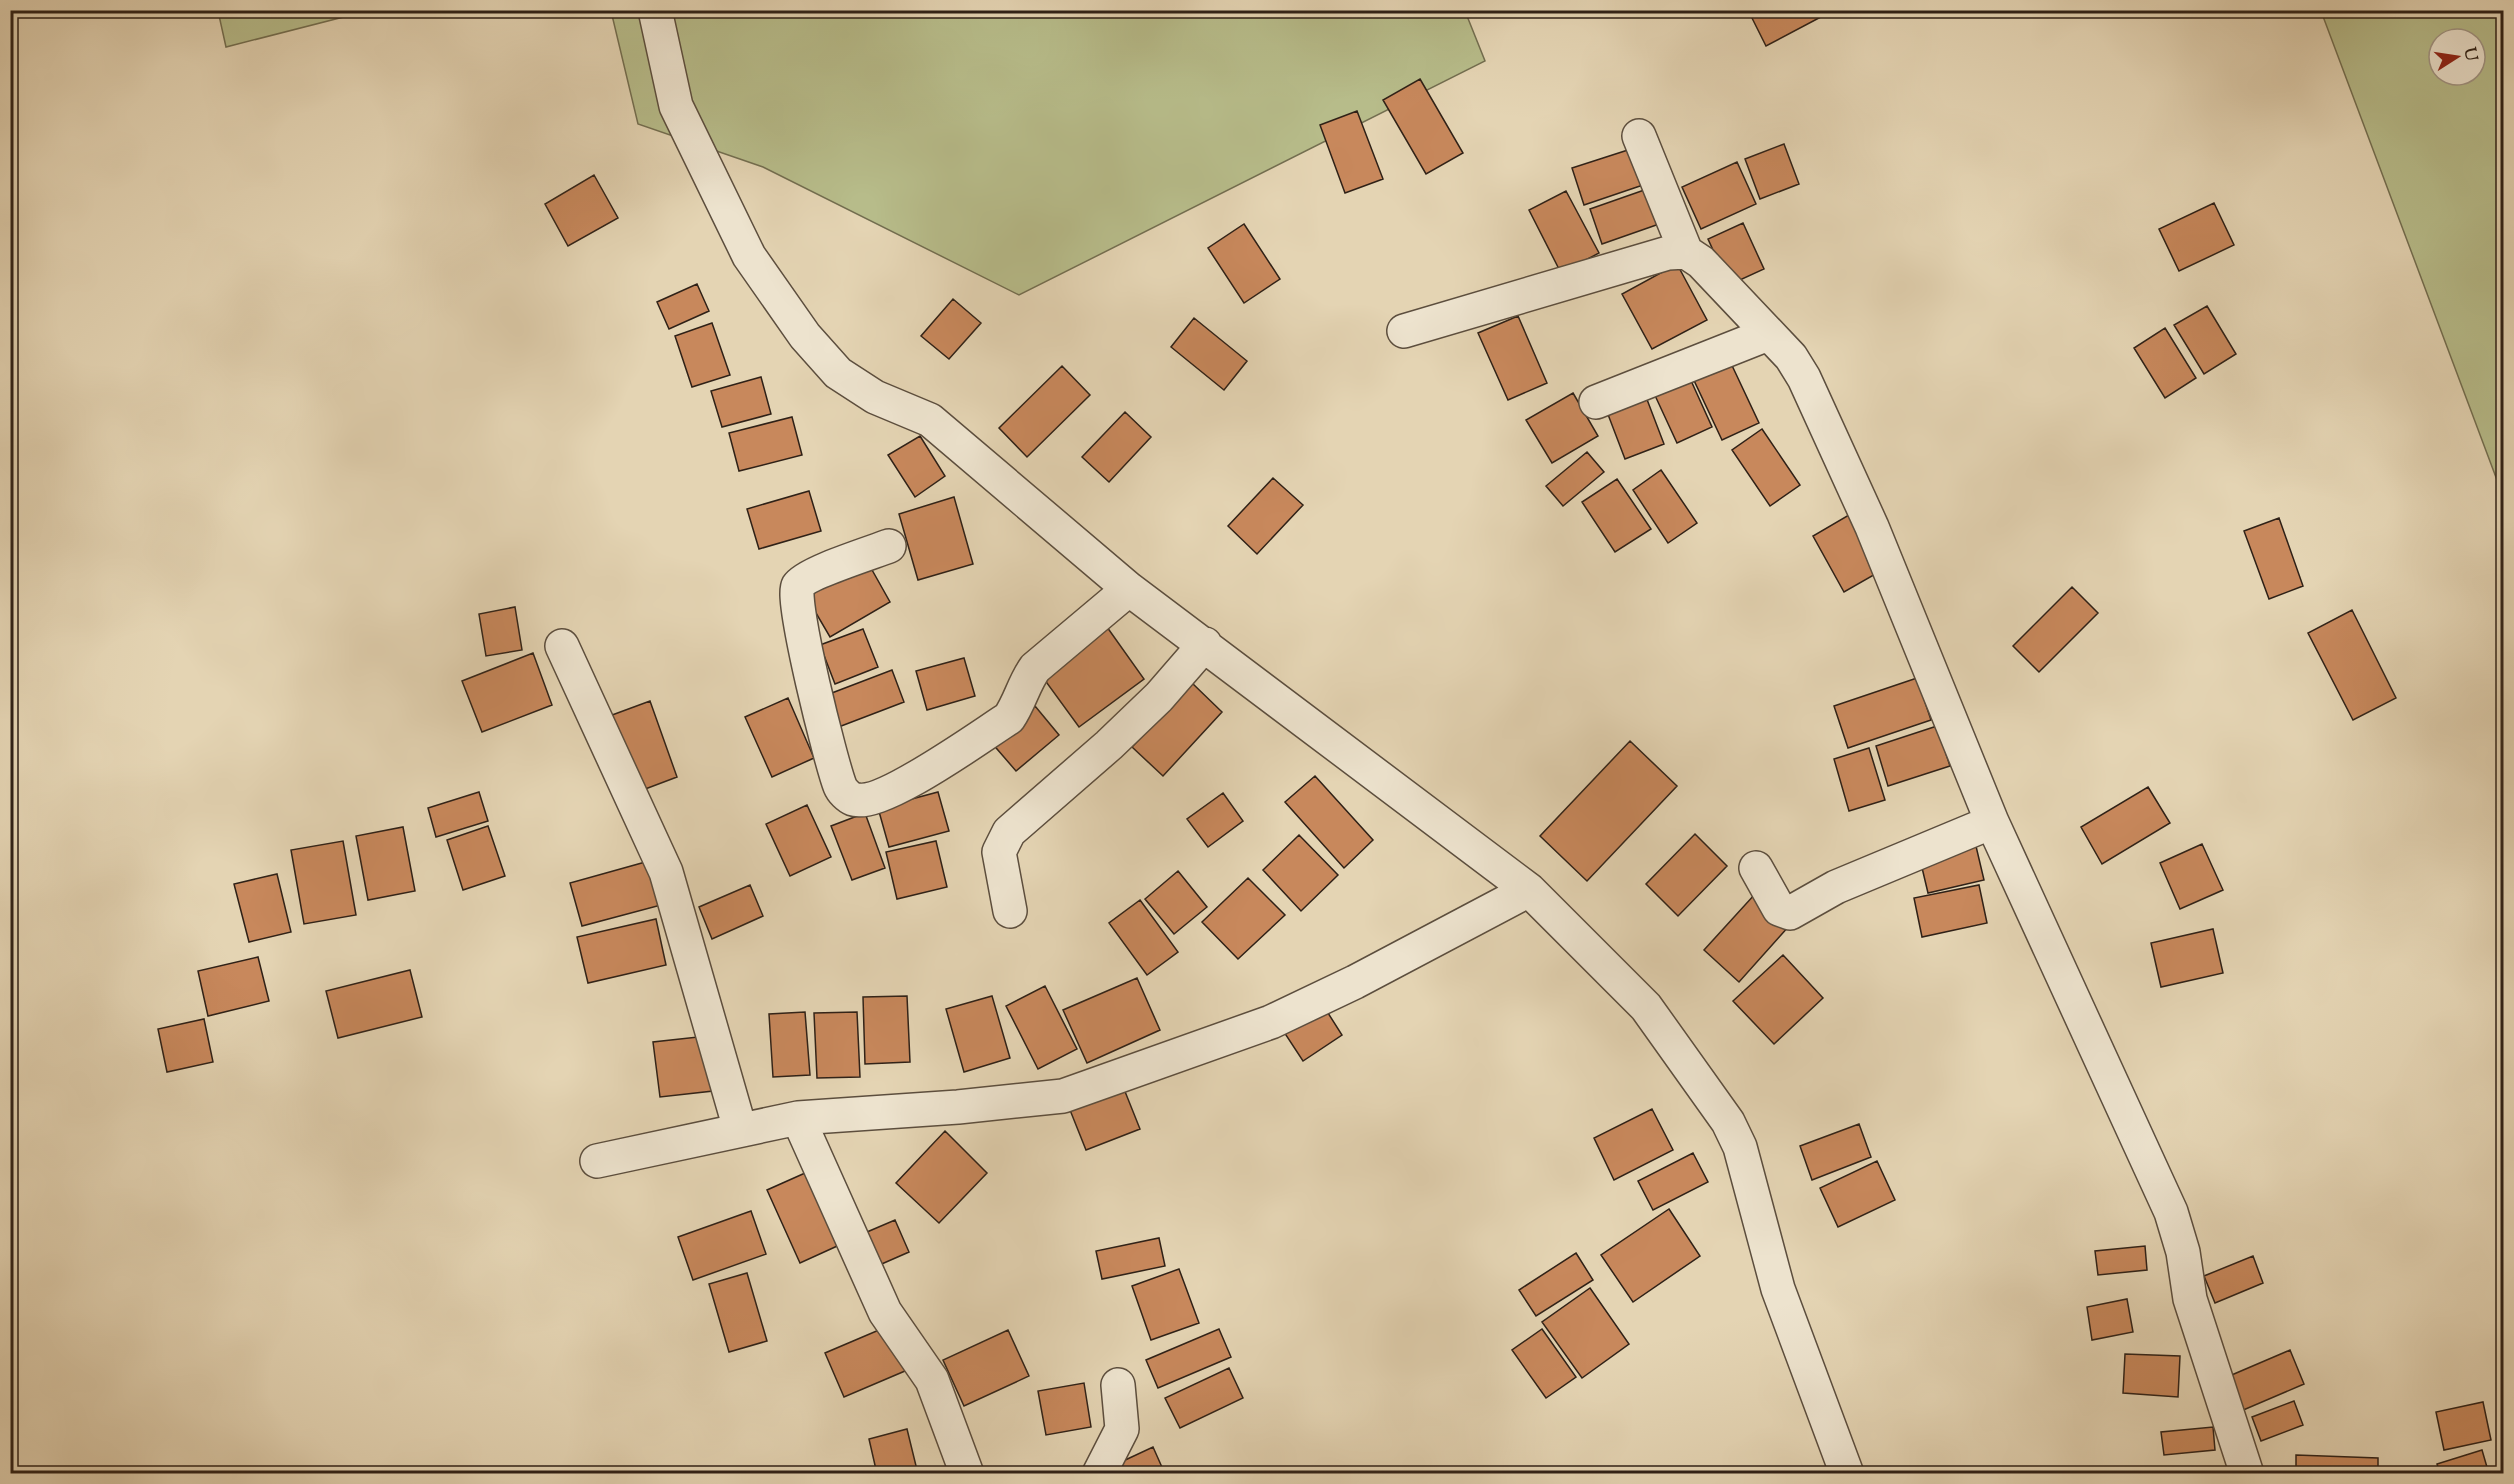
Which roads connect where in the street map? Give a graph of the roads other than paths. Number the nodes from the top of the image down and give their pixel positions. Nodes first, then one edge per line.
1 (655, 10) edge
2 (1639, 136) dead end
3 (1686, 252) junction
4 (1404, 331) dead end
5 (1768, 334) junction
6 (1596, 402) dead end
7 (889, 546) dead end
8 (1129, 589) junction
9 (1204, 644) junction
10 (562, 646) dead end
11 (1992, 822) junction
12 (1756, 868) dead end
13 (1529, 890) junction
14 (1010, 911) dead end
15 (798, 1118) junction
16 (740, 1129) junction
17 (597, 1161) dead end
18 (1118, 1385) dead end
19 (967, 1473) edge
20 (1099, 1473) edge
21 (1847, 1473) edge
22 (2247, 1473) edge

1 - 8 street
2 - 3 street
3 - 4 street
3 - 5 street
5 - 6 street
5 - 11 street
7 - 8 street
8 - 9 street
9 - 13 street
9 - 14 street
10 - 16 street
11 - 12 street
11 - 22 street
13 - 15 street
13 - 21 street
15 - 16 street
15 - 19 street
16 - 17 street
18 - 20 street

